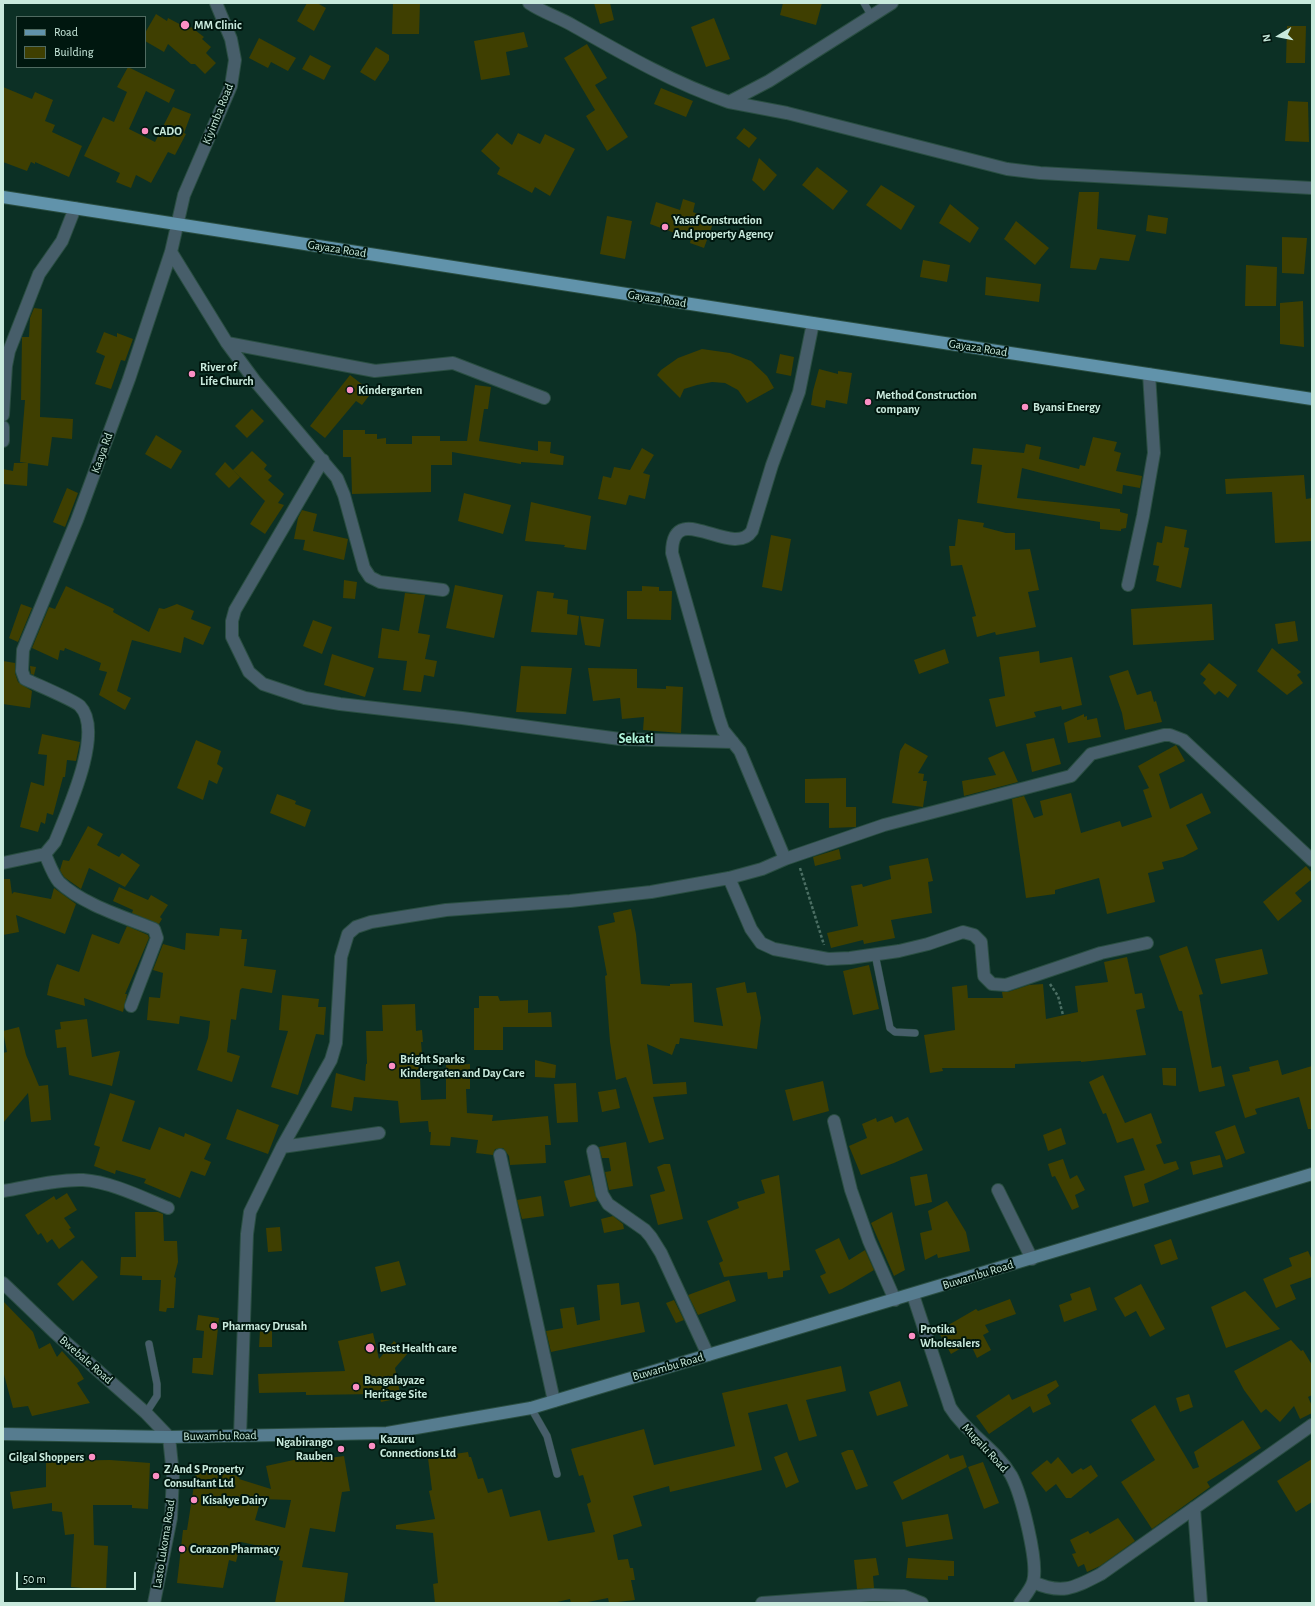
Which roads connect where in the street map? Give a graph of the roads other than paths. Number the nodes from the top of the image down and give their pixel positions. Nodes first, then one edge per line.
1 (216, 3) edge
2 (529, 3) edge
3 (864, 3) edge
4 (892, 3) edge
5 (871, 16) junction
6 (728, 102) junction
7 (1312, 188) edge
8 (3, 197) edge
9 (75, 208) junction
10 (178, 224) junction
11 (171, 252) junction
12 (812, 323) junction
13 (227, 343) junction
14 (1149, 374) junction
15 (544, 398) dead end
16 (1312, 399) edge
17 (3, 415) edge
18 (3, 427) edge
19 (3, 441) edge
20 (323, 460) junction
21 (1128, 585) dead end
22 (443, 590) dead end
23 (733, 742) junction
24 (45, 854) junction
25 (790, 857) junction
26 (1312, 860) edge
27 (3, 863) edge
28 (729, 878) junction
29 (1147, 943) dead end
30 (875, 954) junction
31 (131, 1006) dead end
32 (916, 1033) dead end
33 (834, 1120) dead end
34 (379, 1133) dead end
35 (282, 1147) junction
36 (592, 1151) dead end
37 (500, 1155) dead end
38 (1312, 1174) edge
39 (998, 1190) dead end
40 (3, 1191) edge
41 (168, 1208) dead end
42 (1032, 1259) junction
43 (3, 1283) edge
44 (913, 1295) junction
45 (895, 1300) junction
46 (149, 1344) dead end
47 (708, 1355) junction
48 (554, 1401) junction
49 (531, 1408) junction
50 (146, 1413) junction
51 (1312, 1425) edge
52 (3, 1434) edge
53 (240, 1436) junction
54 (169, 1437) junction
55 (557, 1474) dead end
56 (1194, 1508) junction
57 (1033, 1582) junction
58 (154, 1603) edge
59 (762, 1603) edge
60 (922, 1603) edge
61 (1020, 1603) edge
62 (1201, 1603) edge

1 - 10 street, Kiyimba Road
2 - 6 street
3 - 5 lane
4 - 5 street
5 - 6 street
6 - 7 street
8 - 9 main road, Gayaza Road
9 - 10 main road, Gayaza Road
9 - 17 street
10 - 11 street, Kaaya Rd
10 - 12 main road, Gayaza Road
11 - 13 street
11 - 24 street, Kaaya Rd
12 - 14 main road, Gayaza Road
12 - 23 street
13 - 15 street
13 - 20 street
14 - 16 main road, Gayaza Road
14 - 21 street
18 - 19 street
20 - 22 street
20 - 23 street
23 - 25 street
24 - 27 street
24 - 31 street
25 - 26 street
25 - 28 street
28 - 30 street
28 - 35 street
29 - 30 street
30 - 32 lane
33 - 45 street
34 - 35 street
35 - 53 street
36 - 47 street
37 - 48 street
38 - 42 street, Buwambu Road
39 - 42 street
40 - 41 street
42 - 44 street, Buwambu Road
43 - 50 street, Bwebale Road
44 - 45 street, Buwambu Road
44 - 57 street, Mugalu Road
45 - 47 street, Buwambu Road
46 - 50 lane
47 - 48 street, Buwambu Road
48 - 49 street, Buwambu Road
49 - 53 street, Buwambu Road
49 - 55 lane
50 - 54 street, Bwebale Road
51 - 56 street
52 - 54 street, Buwambu Road
53 - 54 street, Buwambu Road
54 - 58 street, Lasto Lukoma Road
56 - 57 street
56 - 62 street
57 - 61 street
59 - 60 street

